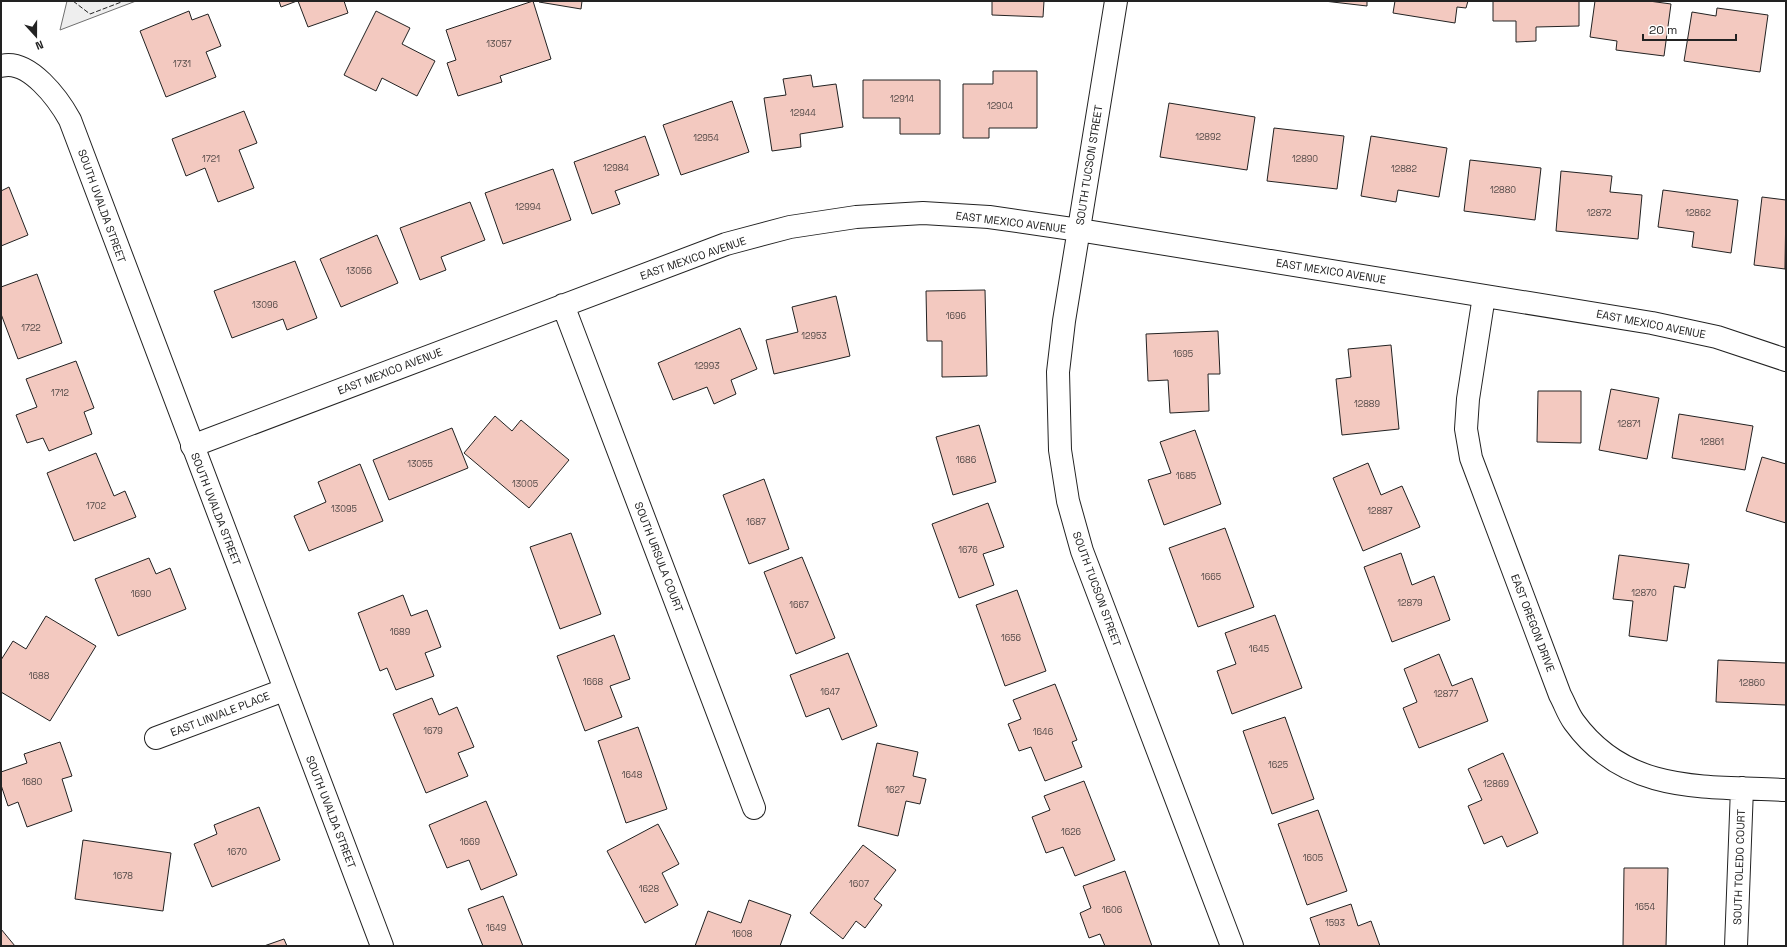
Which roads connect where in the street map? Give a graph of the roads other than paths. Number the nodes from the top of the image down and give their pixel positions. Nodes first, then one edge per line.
1 (1116, 1) edge
2 (1, 66) edge
3 (1079, 230) junction
4 (1484, 296) junction
5 (563, 305) junction
6 (1786, 360) edge
7 (192, 446) junction
8 (284, 690) junction
9 (156, 738) dead end
10 (1742, 788) junction
11 (1786, 790) edge
12 (754, 808) dead end
13 (382, 946) edge
14 (1232, 946) edge
15 (1736, 946) edge

1 - 3 street, SOUTH TUCSON STREET
2 - 7 street, SOUTH UVALDA STREET
3 - 4 street, EAST MEXICO AVENUE
3 - 5 street, EAST MEXICO AVENUE
3 - 14 street, SOUTH TUCSON STREET
4 - 6 street, EAST MEXICO AVENUE
4 - 10 street, EAST OREGON DRIVE
5 - 7 street, EAST MEXICO AVENUE
5 - 12 street, SOUTH URSULA COURT
7 - 8 street, SOUTH UVALDA STREET
8 - 9 street, EAST LINVALE PLACE
8 - 13 street, SOUTH UVALDA STREET
10 - 11 street, EAST OREGON DRIVE
10 - 15 street, SOUTH TOLEDO COURT

